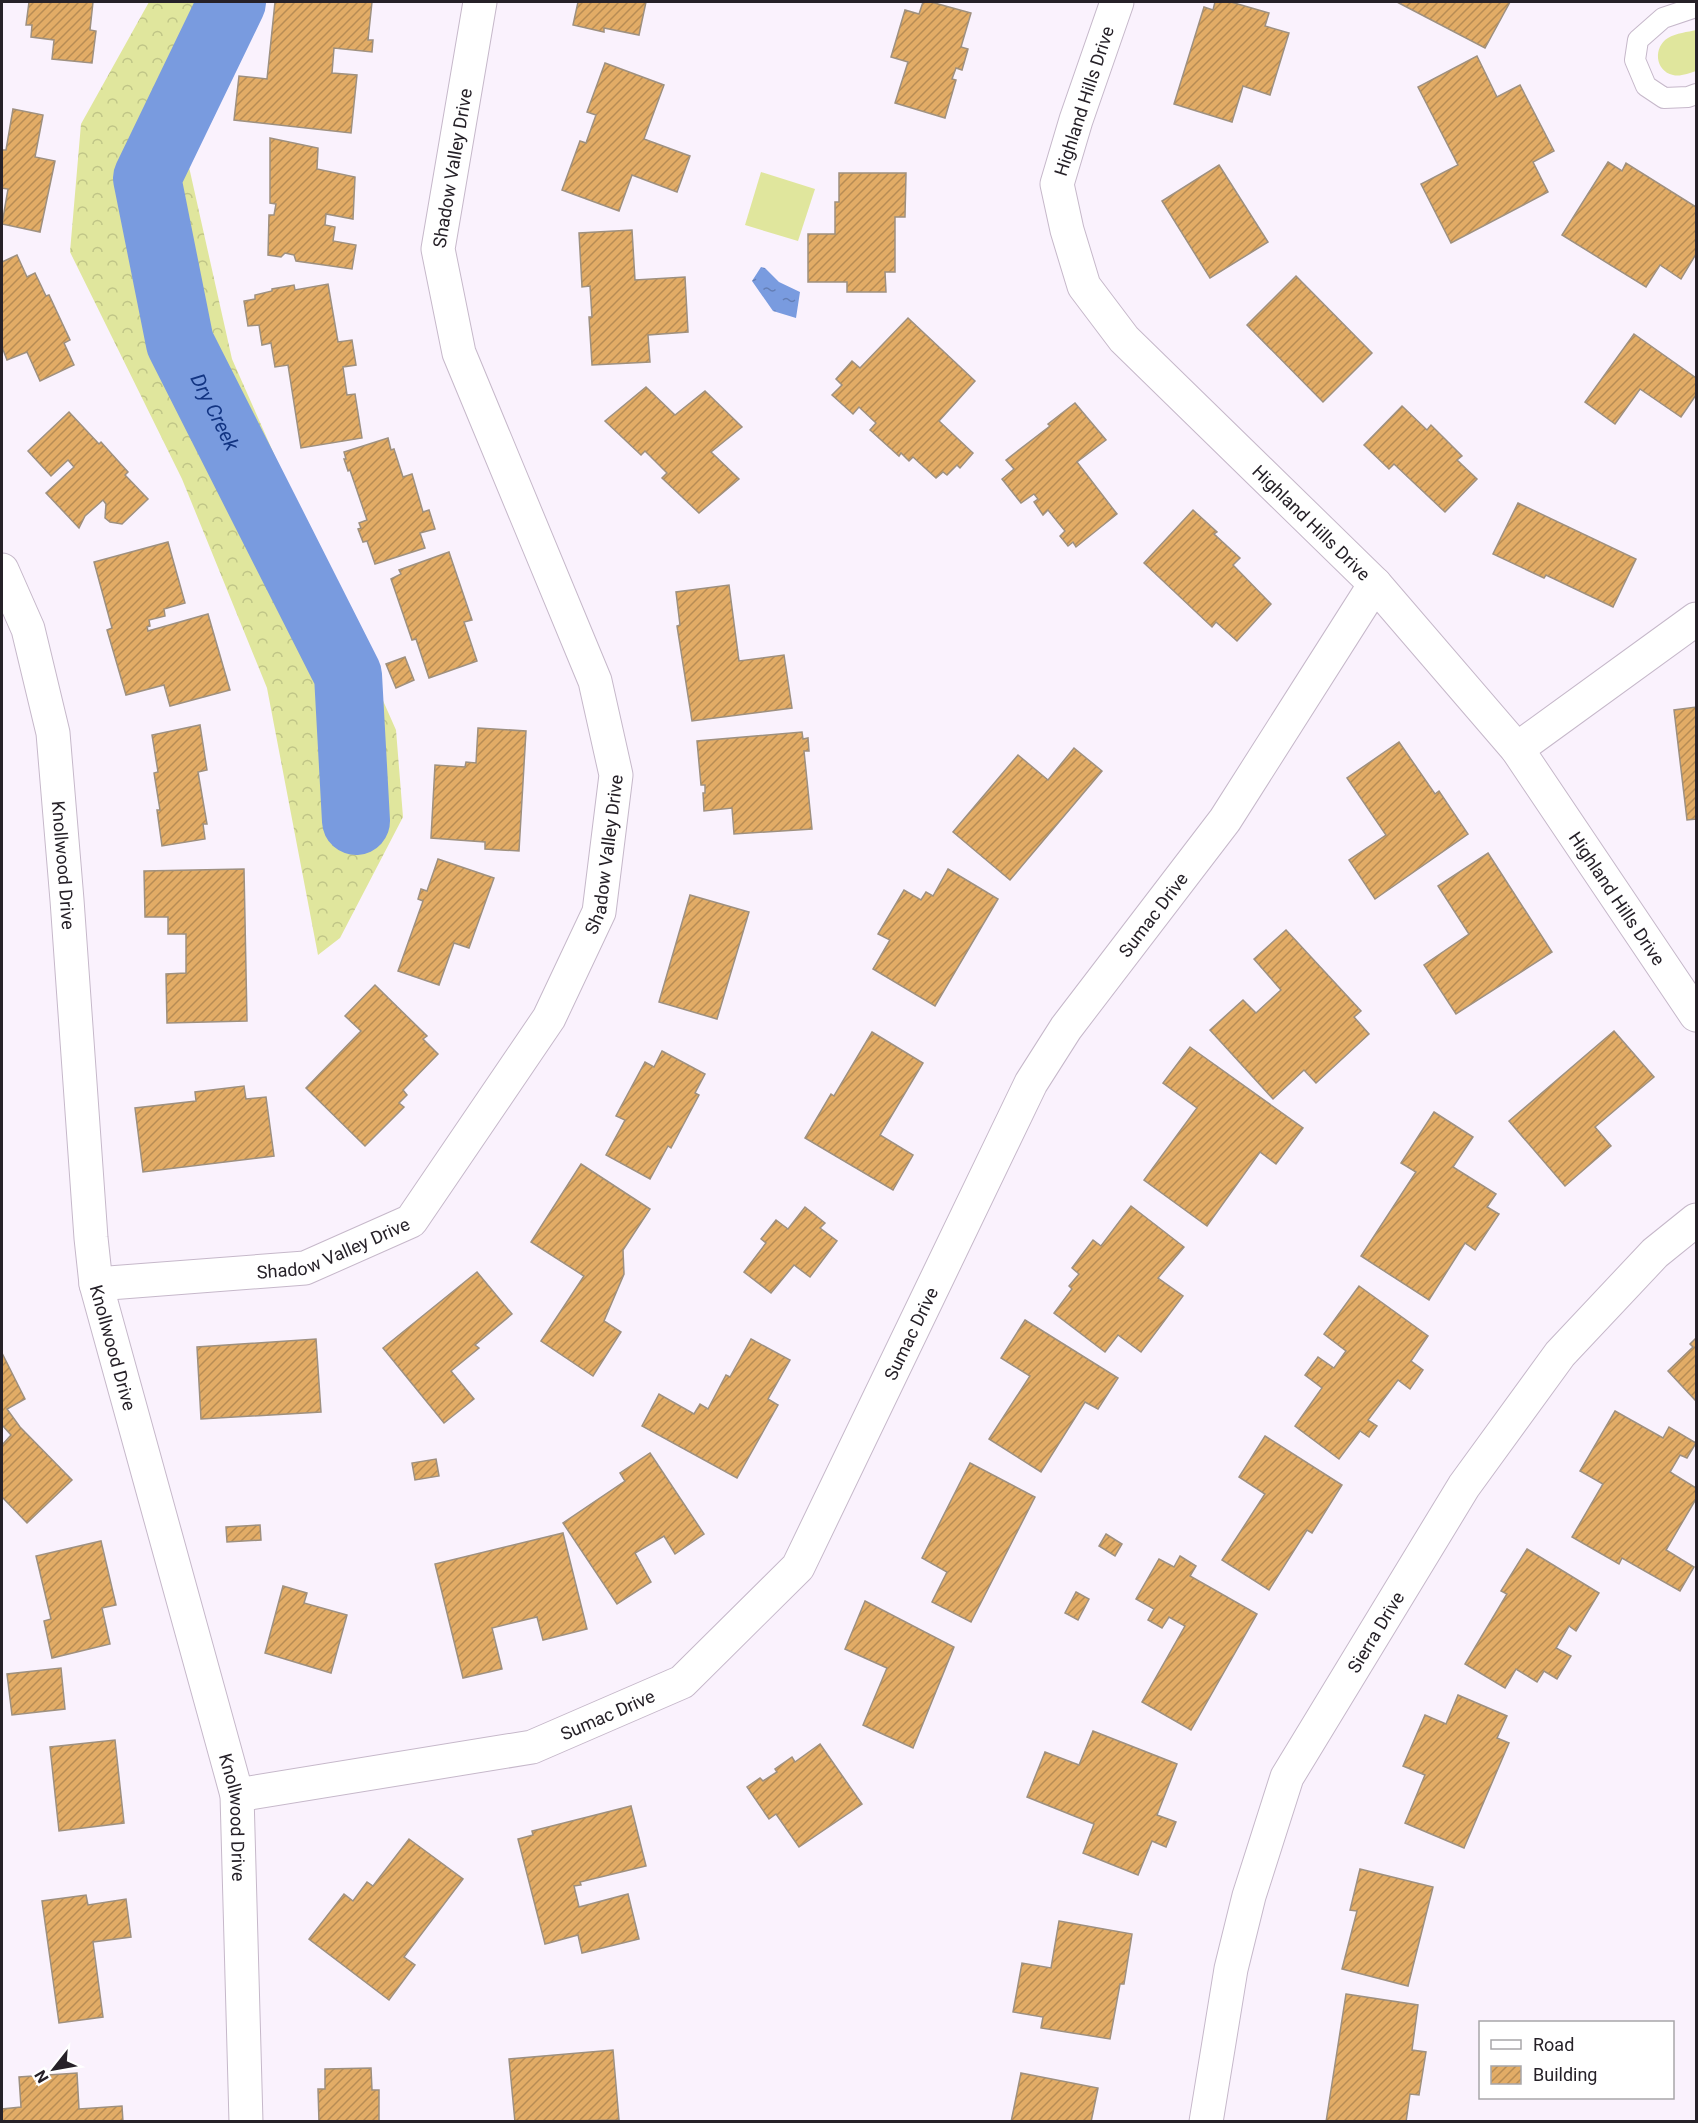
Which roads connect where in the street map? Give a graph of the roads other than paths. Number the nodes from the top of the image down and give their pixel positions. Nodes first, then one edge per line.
1 (480, 2) edge
2 (1117, 2) edge
3 (1696, 7) edge
4 (1696, 94) edge
5 (2, 570) edge
6 (1375, 584) junction
7 (1696, 619) edge
8 (1517, 749) junction
9 (1696, 1015) edge
10 (1696, 1220) edge
11 (96, 1284) junction
12 (237, 1795) junction
13 (246, 2121) edge
14 (1206, 2121) edge

1 - 11 street, Shadow Valley Drive
2 - 6 street, Highland Hills Drive
3 - 4 lane
5 - 11 street, Knollwood Drive
6 - 8 street, Highland Hills Drive
6 - 12 street, Sumac Drive
7 - 8 street
8 - 9 street, Highland Hills Drive
10 - 14 street, Sierra Drive
11 - 12 street, Knollwood Drive
12 - 13 street, Knollwood Drive

